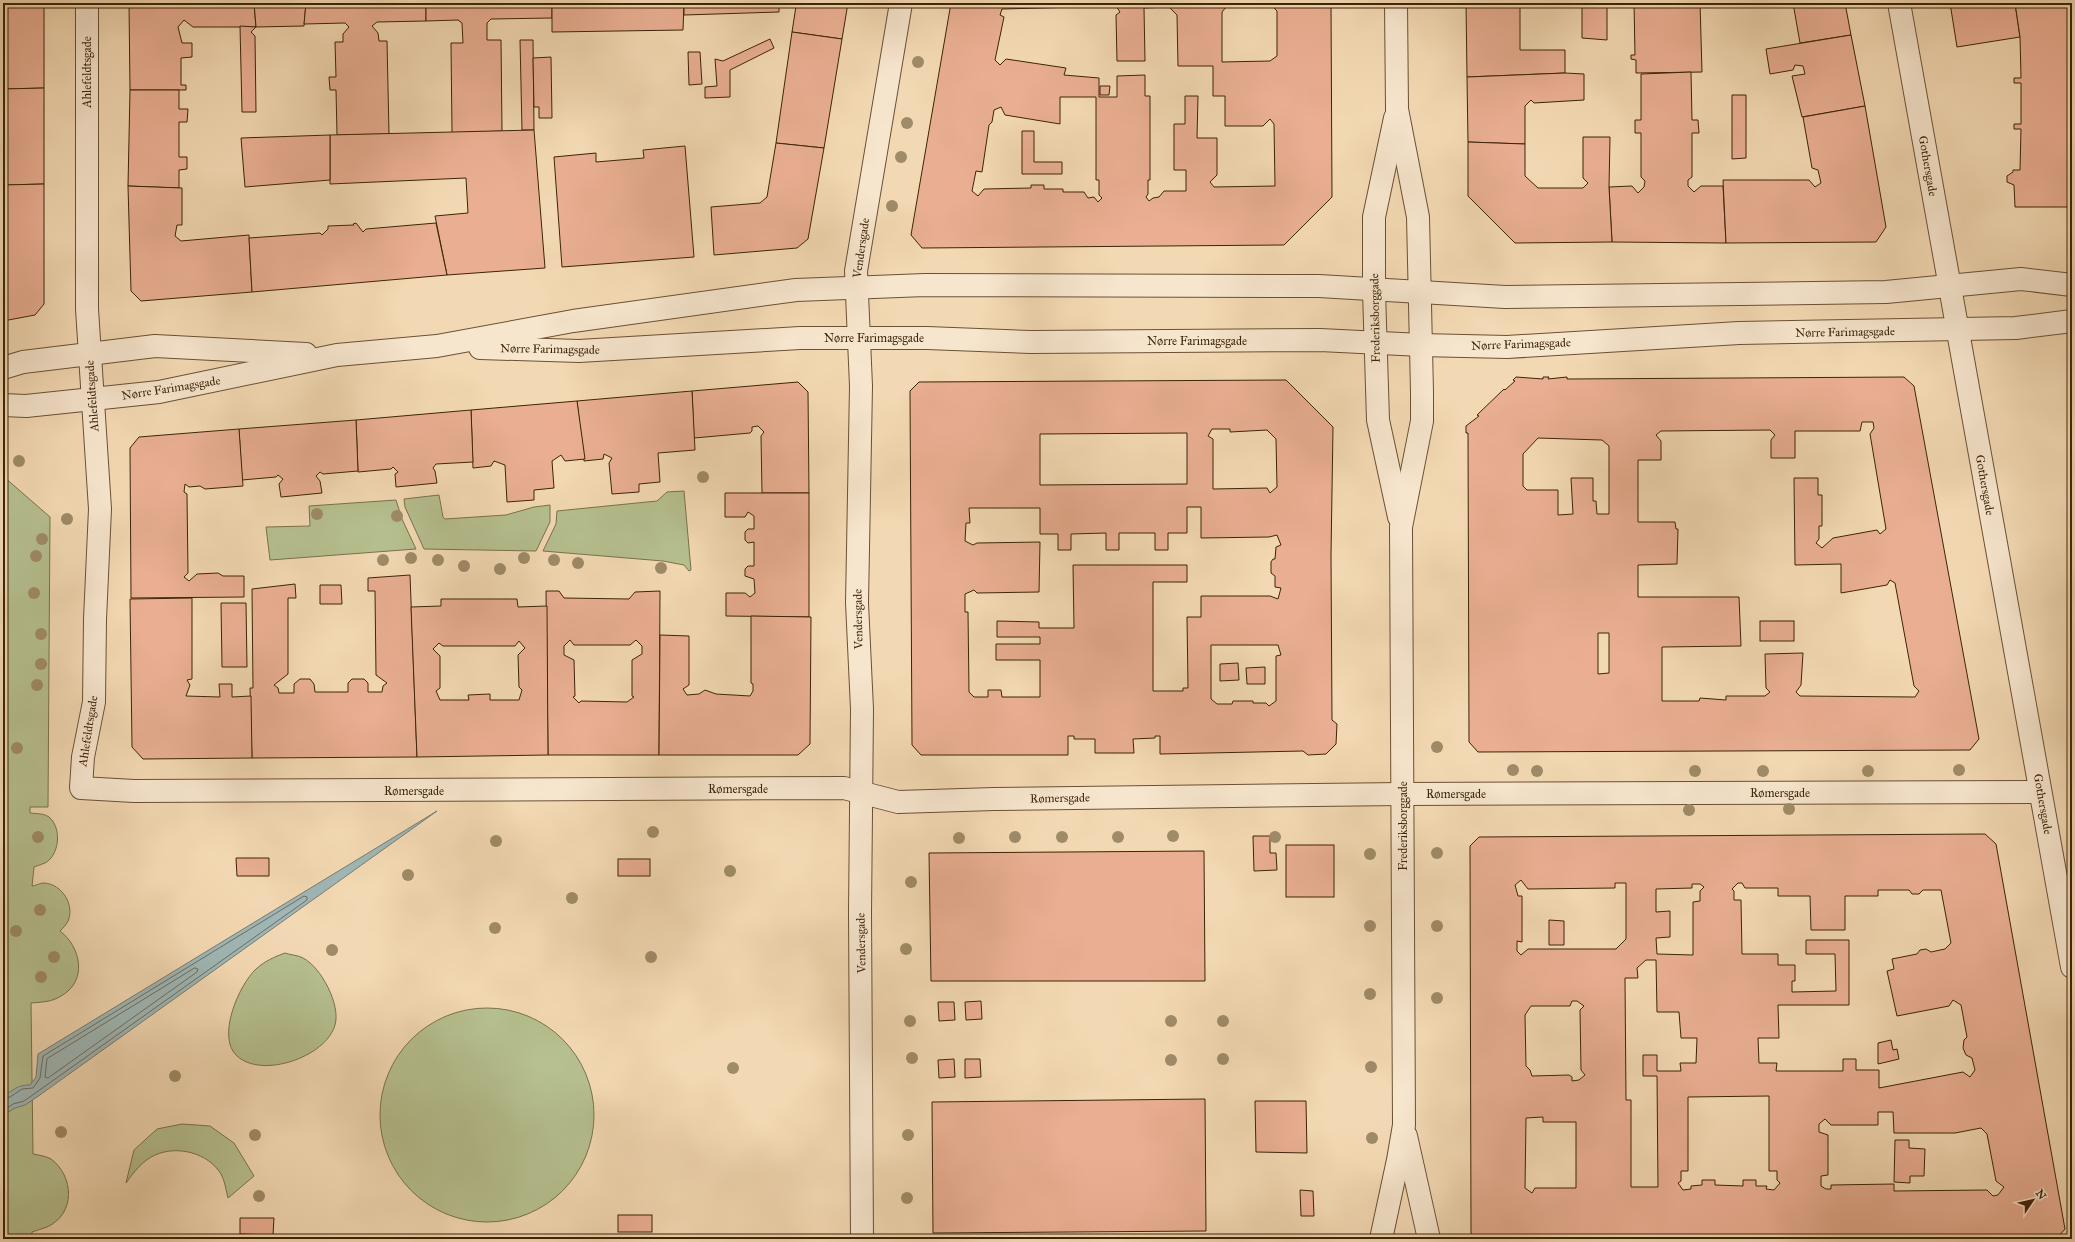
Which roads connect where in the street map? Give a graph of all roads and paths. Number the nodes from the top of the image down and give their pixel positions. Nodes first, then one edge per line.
1 (87, 3) edge
2 (901, 3) edge
3 (1396, 3) edge
4 (1899, 3) edge
5 (1397, 109) junction
6 (2072, 285) edge
7 (1949, 286) junction
8 (857, 287) junction
9 (1374, 291) junction
10 (1421, 293) junction
11 (2072, 321) edge
12 (1958, 329) junction
13 (859, 338) junction
14 (1376, 343) junction
15 (1421, 345) junction
16 (437, 346) junction
17 (90, 354) junction
18 (337, 355) junction
19 (3, 368) edge
20 (92, 399) junction
21 (3, 405) edge
22 (1401, 527) junction
23 (81, 788) joint
24 (861, 792) junction
25 (2040, 792) junction
26 (1402, 794) junction
27 (2072, 967) edge
28 (1404, 1125) junction
29 (862, 1239) edge
30 (1381, 1239) edge
31 (1429, 1239) edge

1 - 17 street, Ahlefeldtsgade
2 - 8 street, Vendersgade
3 - 5 street, Frederiksborggade
4 - 7 street, Gothersgade
5 - 9 street, Frederiksborggade
5 - 10 street, Frederiksborggade
6 - 7 street, Nørre Farimagsgade
7 - 10 street, Nørre Farimagsgade
7 - 12 street, Gothersgade
8 - 9 street, Nørre Farimagsgade
8 - 13 street, Vendersgade
8 - 16 street, Nørre Farimagsgade
9 - 10 street, Nørre Farimagsgade
9 - 14 street, Frederiksborggade
10 - 15 street, Frederiksborggade
11 - 12 street, Nørre Farimagsgade
12 - 15 street, Nørre Farimagsgade
12 - 25 street, Gothersgade
13 - 14 street, Nørre Farimagsgade
13 - 16 street, Nørre Farimagsgade
13 - 24 street, Vendersgade
14 - 15 street, Nørre Farimagsgade
14 - 22 street, Frederiksborggade
15 - 22 street, Frederiksborggade
16 - 18 street, Nørre Farimagsgade
17 - 18 street, Nørre Farimagsgade
17 - 19 street, Nørre Farimagsgade
17 - 20 street, Ahlefeldtsgade
18 - 20 street, Nørre Farimagsgade
20 - 21 street, Nørre Farimagsgade
20 - 23 street, Ahlefeldtsgade
22 - 26 street, Frederiksborggade
23 - 24 street, Rømersgade
24 - 26 street, Rømersgade
24 - 29 street, Vendersgade
25 - 26 street, Rømersgade
25 - 27 street, Gothersgade
26 - 28 street, Frederiksborggade
28 - 30 street, Frederiksborggade
28 - 31 street, Frederiksborggade

